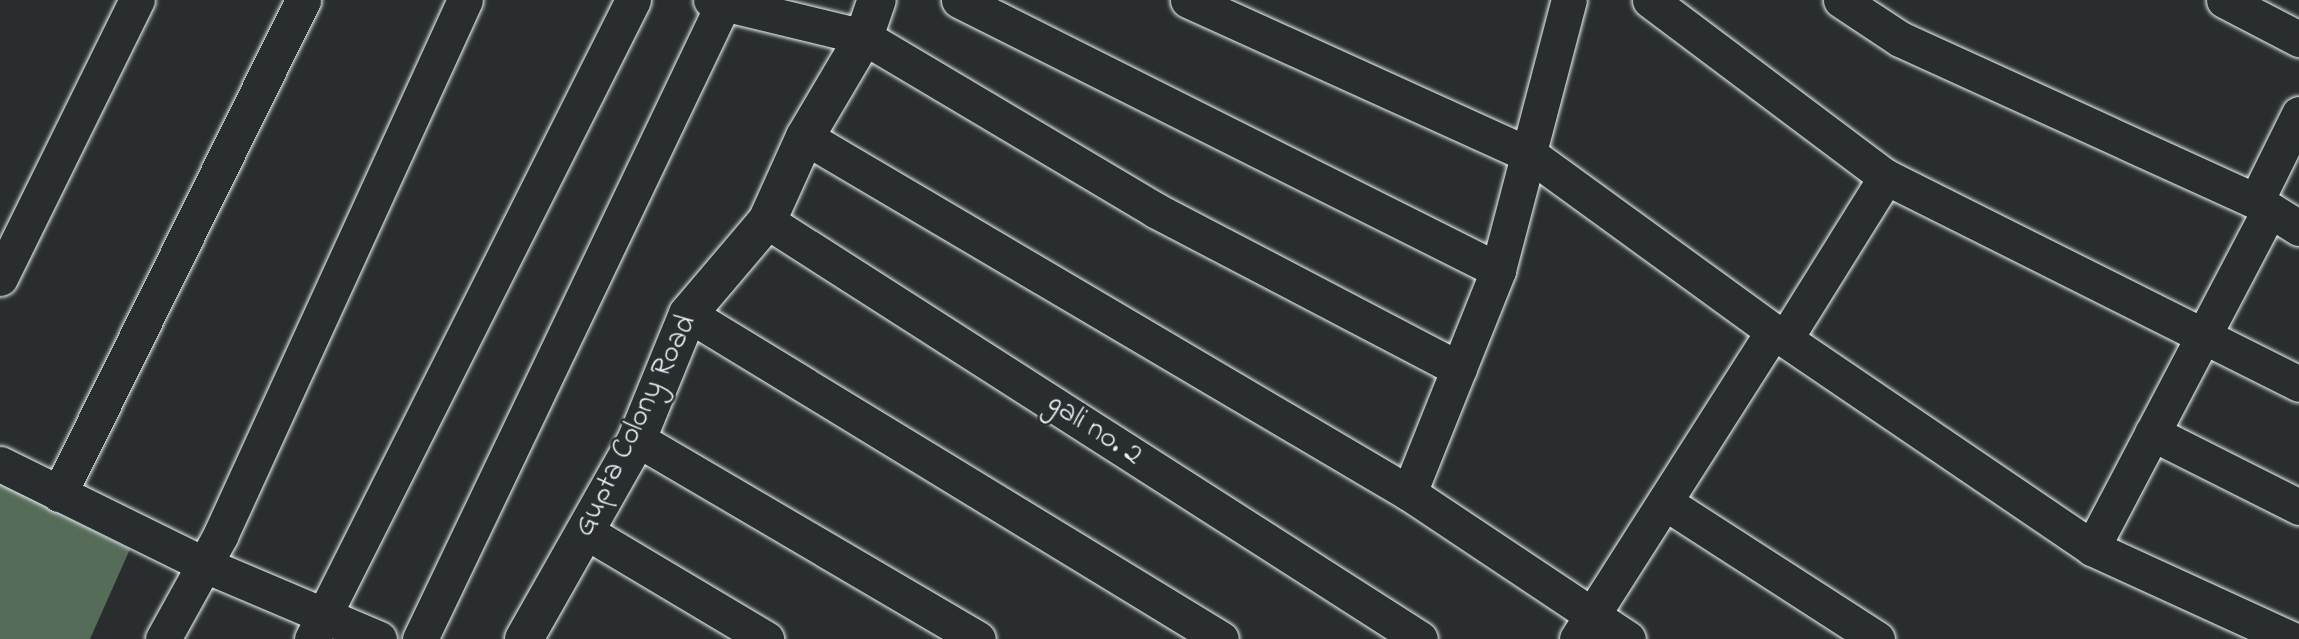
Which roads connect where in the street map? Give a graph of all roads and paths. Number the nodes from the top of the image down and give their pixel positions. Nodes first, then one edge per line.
1 (137, 0) edge
2 (303, 0) edge
3 (465, 0) edge
4 (633, 0) edge
5 (877, 0) edge
6 (958, 0) edge
7 (1188, 0) edge
8 (1569, 0) edge
9 (1650, 0) edge
10 (1841, 0) edge
11 (2224, 0) edge
12 (720, 1) edge
13 (864, 37) junction
14 (2299, 39) edge
15 (2299, 114) edge
16 (806, 137) junction
17 (1532, 156) junction
18 (1886, 177) junction
19 (2262, 206) junction
20 (767, 221) junction
21 (2299, 228) edge
22 (1498, 270) junction
23 (0, 278) edge
24 (688, 314) junction
25 (1779, 335) junction
26 (2203, 337) junction
27 (1459, 369) junction
28 (2299, 384) edge
29 (2152, 433) junction
30 (637, 439) junction
31 (0, 464) edge
32 (1409, 493) junction
33 (59, 494) junction
34 (1666, 503) junction
35 (2299, 507) edge
36 (585, 531) junction
37 (2092, 548) junction
38 (205, 565) junction
39 (318, 628) edge
40 (1584, 628) edge
41 (526, 638) edge
42 (163, 639) edge
43 (379, 639) edge
44 (420, 639) edge
45 (766, 639) edge
46 (978, 639) edge
47 (1221, 639) edge
48 (1420, 639) edge
49 (1628, 639) edge
50 (1877, 639) edge
51 (2291, 639) edge

1 - 23 street
2 - 33 street
3 - 38 street
4 - 39 street
5 - 13 street, Gupta Colony Road
6 - 22 street
7 - 17 street
8 - 17 street
9 - 18 street
10 - 19 street
11 - 14 street
12 - 13 street
12 - 44 street
13 - 16 street, Gupta Colony Road
13 - 27 street
15 - 19 street
16 - 20 street, Gupta Colony Road
16 - 32 street
17 - 22 street
17 - 25 street
18 - 25 street
18 - 26 street
19 - 21 street
19 - 26 street
20 - 24 street, Gupta Colony Road
20 - 48 street, gali no. 2
22 - 27 street
24 - 30 street, Gupta Colony Road
24 - 47 street
25 - 34 street
25 - 37 street
26 - 28 street
26 - 29 street
27 - 32 street
29 - 35 street
29 - 37 street
30 - 36 street, Gupta Colony Road
30 - 46 street
31 - 33 street
32 - 40 street
33 - 38 street
34 - 40 street
34 - 50 street
36 - 41 street, Gupta Colony Road
36 - 45 street
37 - 51 street
38 - 39 street
38 - 42 street
39 - 43 street
40 - 49 street

